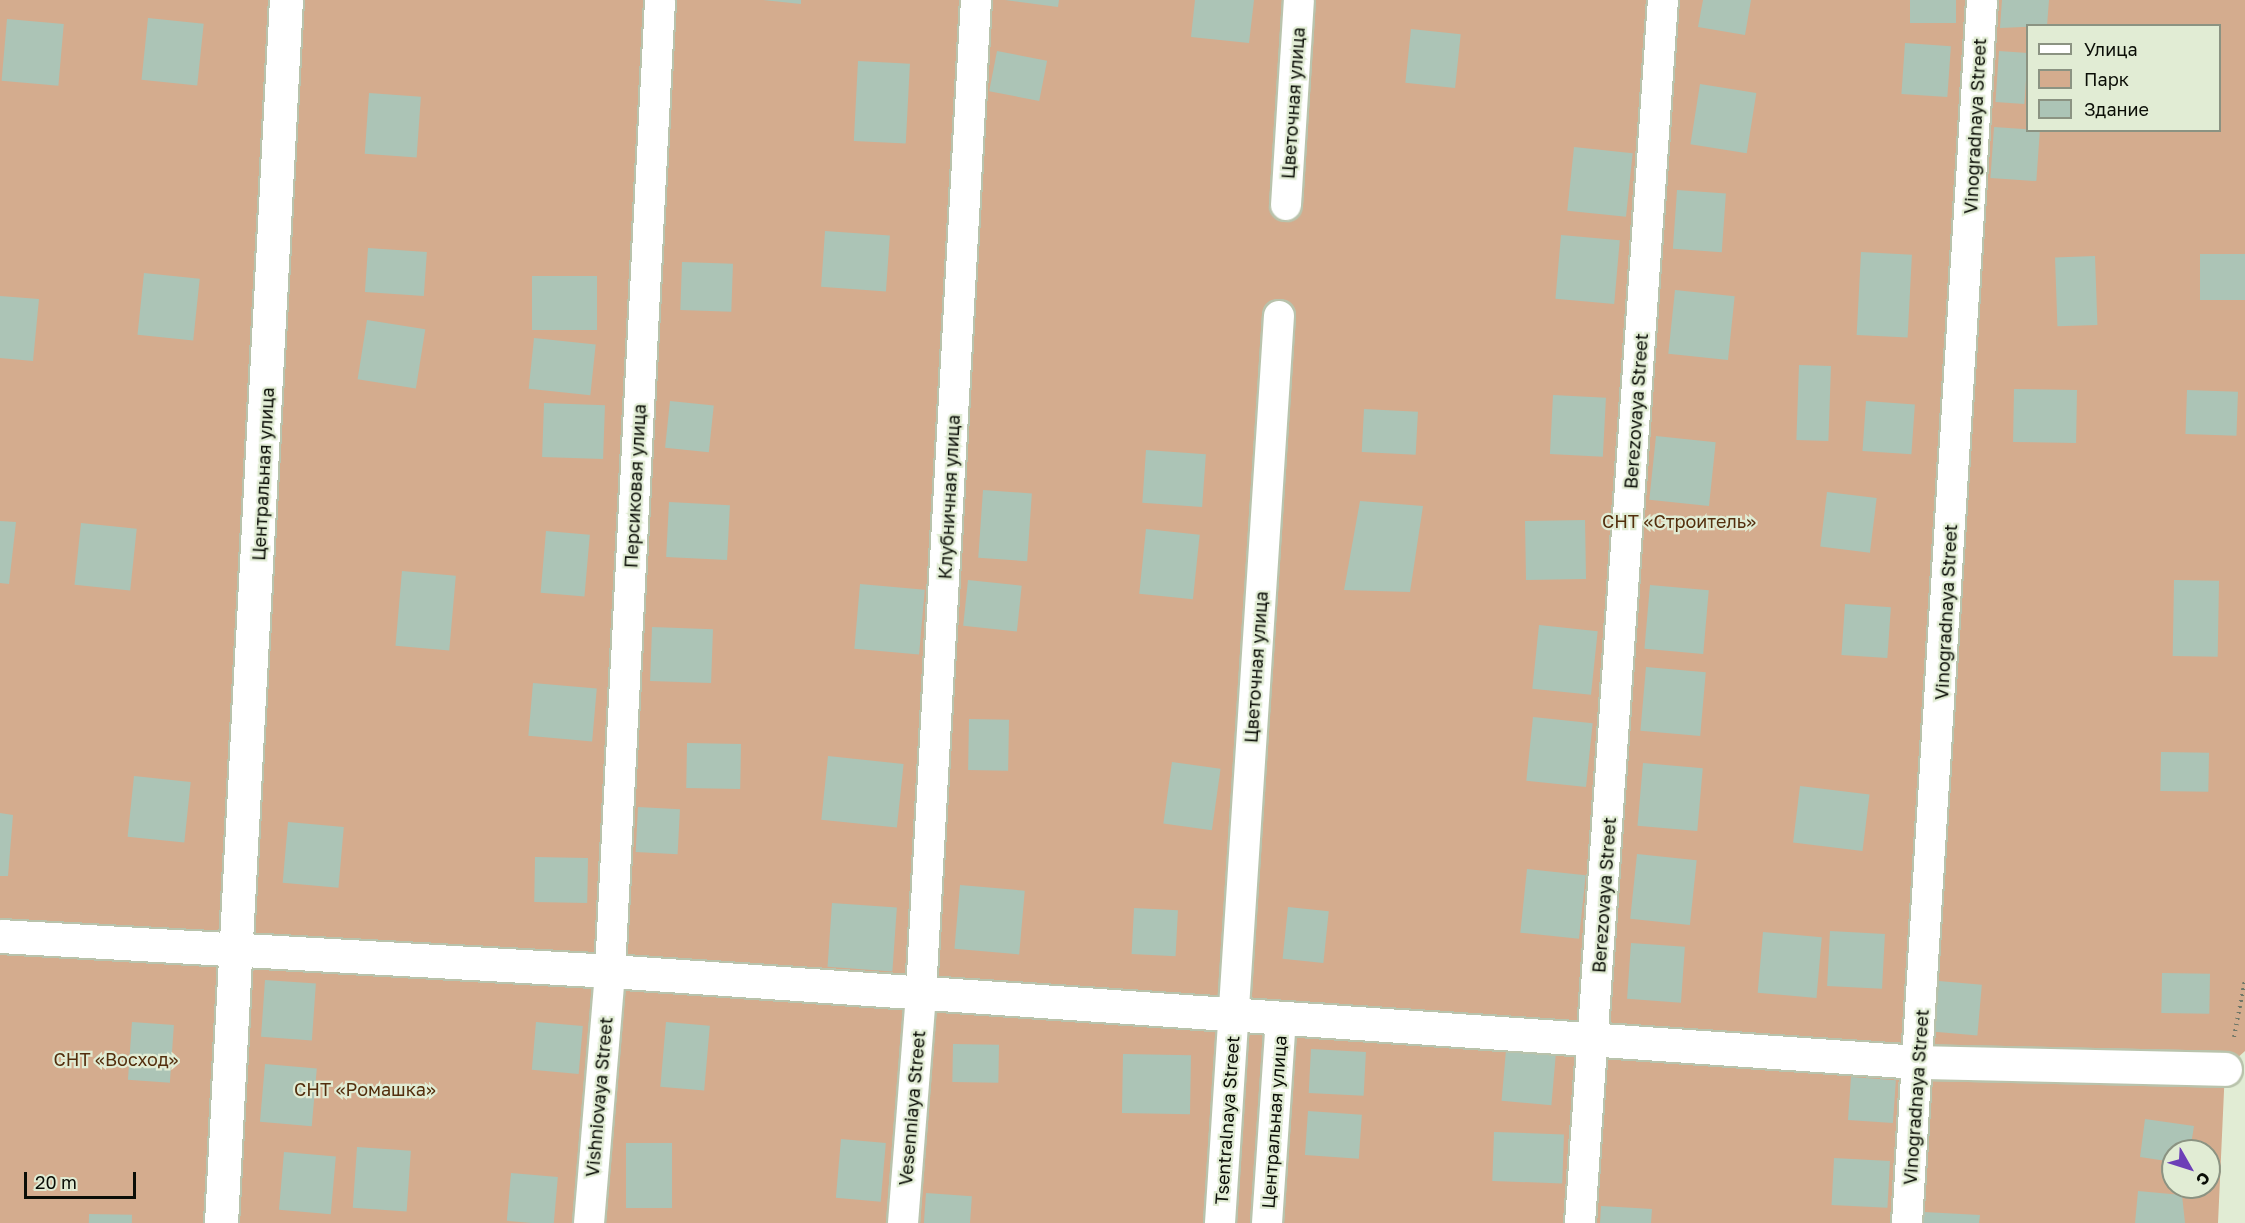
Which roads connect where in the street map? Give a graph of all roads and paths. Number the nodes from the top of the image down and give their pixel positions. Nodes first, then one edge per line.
1 (286, 0) edge
2 (660, 0) edge
3 (976, 0) edge
4 (1299, 0) edge
5 (1663, 0) edge
6 (1982, 0) edge
7 (1286, 205) dead end
8 (1279, 316) dead end
9 (0, 936) edge
10 (239, 948) junction
11 (610, 971) junction
12 (2245, 980) edge
13 (921, 993) junction
14 (1234, 1018) junction
15 (1281, 1020) junction
16 (1594, 1037) junction
17 (1919, 1062) junction
18 (2235, 1069) edge
19 (221, 1223) edge
20 (589, 1223) edge
21 (903, 1223) edge
22 (1220, 1223) edge
23 (1267, 1223) edge
24 (1580, 1223) edge
25 (1907, 1223) edge

1 - 10 street, Центральная улица
2 - 11 street, Персиковая улица
3 - 13 street, Клубничная улица
4 - 7 street, Цветочная улица
5 - 16 street, Berezovaya Street
6 - 17 street, Vinogradnaya Street
8 - 14 street, Цветочная улица
9 - 10 street
10 - 11 street
10 - 19 street, Центральная улица
11 - 13 street
11 - 20 street, Vishniovaya Street
12 - 18 path
13 - 14 street
13 - 21 street, Vesenniaya Street
14 - 15 street
14 - 22 street, Tsentralnaya Street
15 - 16 street
15 - 23 street, Центральная улица
16 - 17 street
16 - 24 street, Berezovaya Street
17 - 18 street
17 - 25 street, Vinogradnaya Street

